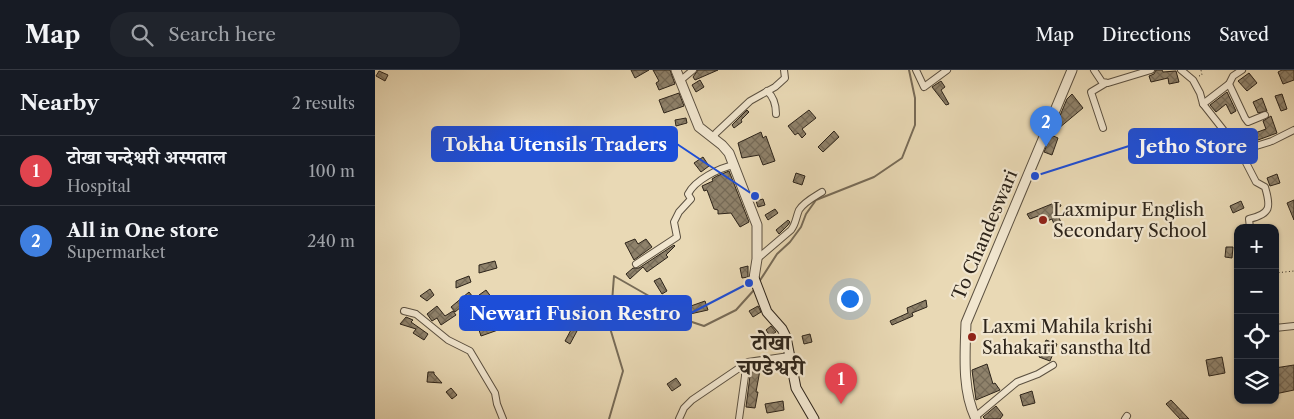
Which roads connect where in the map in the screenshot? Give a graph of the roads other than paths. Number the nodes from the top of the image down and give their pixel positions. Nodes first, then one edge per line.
1 (676, 70) edge
2 (693, 70) edge
3 (784, 70) edge
4 (916, 70) edge
5 (947, 70) edge
6 (1072, 70) edge
7 (1094, 70) edge
8 (1151, 70) edge
9 (1181, 70) edge
10 (1242, 70) edge
11 (681, 80) junction
12 (1106, 83) junction
13 (1229, 84) junction
14 (767, 90) junction
15 (1203, 104) junction
16 (776, 114) dead end
17 (1265, 115) dead end
18 (1103, 128) dead end
19 (1294, 130) edge
20 (713, 138) junction
21 (1240, 151) junction
22 (734, 165) junction
23 (823, 192) dead end
24 (1250, 224) edge
25 (757, 259) junction
26 (636, 264) dead end
27 (404, 311) dead end
28 (1294, 326) edge
29 (1279, 328) edge
30 (789, 356) junction
31 (745, 364) junction
32 (1053, 365) dead end
33 (976, 418) edge
34 (503, 419) edge
35 (679, 419) edge
36 (739, 419) edge
37 (815, 419) edge

1 - 11 street
2 - 11 street
3 - 14 street
4 - 5 street
6 - 33 street, To Chandeswari
7 - 12 street
8 - 12 street
9 - 15 street
10 - 13 street
11 - 20 street
12 - 18 street
13 - 15 street
13 - 17 street
14 - 16 street
14 - 20 street
15 - 21 street
19 - 21 street
20 - 22 street
21 - 24 street
22 - 25 street
22 - 26 street
23 - 25 street
25 - 30 street
27 - 34 street
28 - 29 street
30 - 31 street
30 - 37 street
31 - 35 street
31 - 36 street
32 - 33 street

